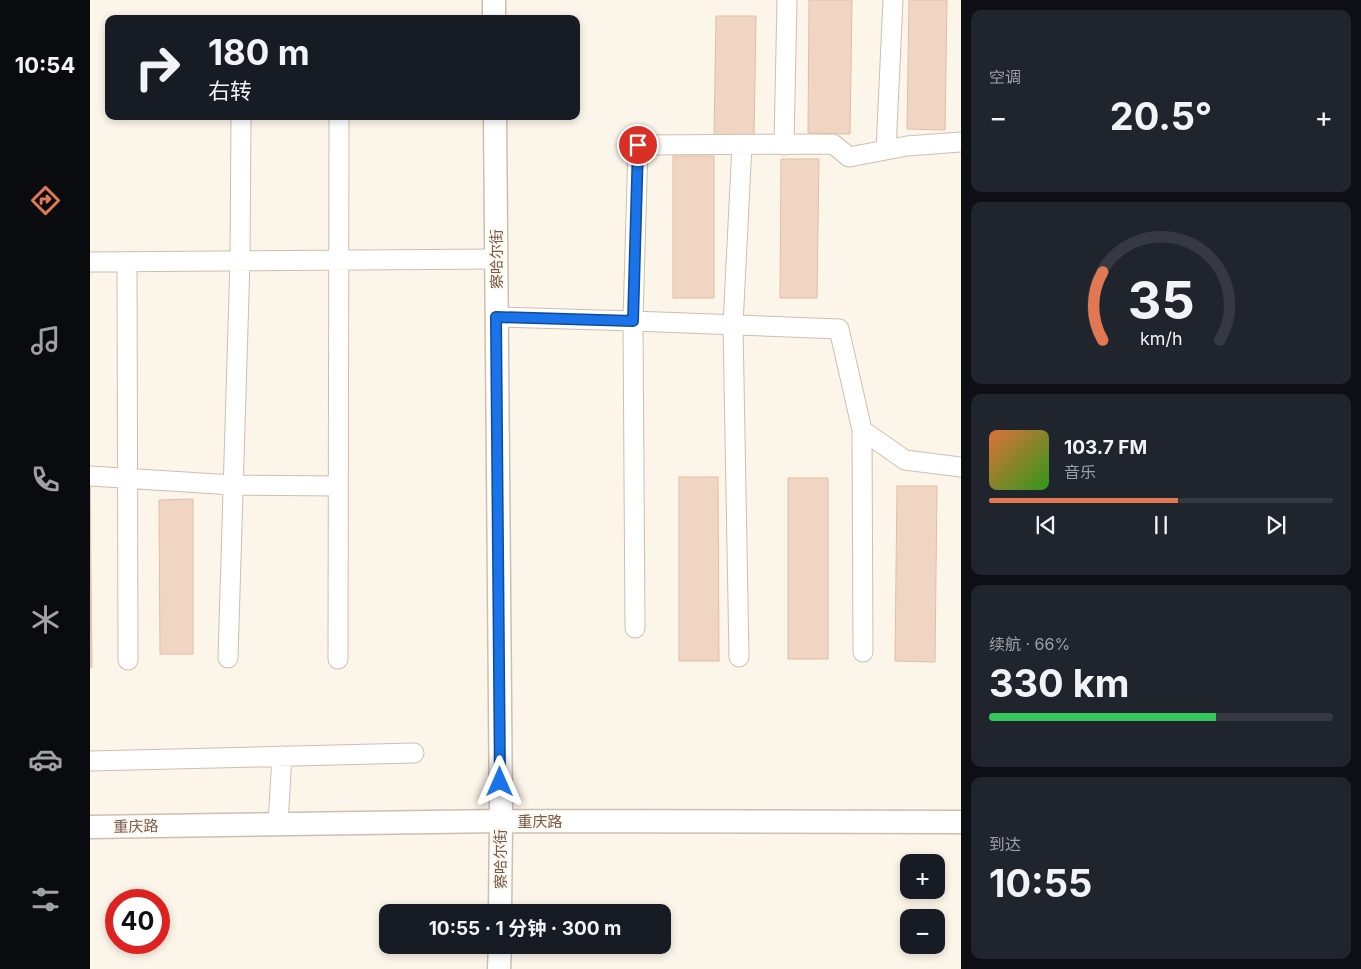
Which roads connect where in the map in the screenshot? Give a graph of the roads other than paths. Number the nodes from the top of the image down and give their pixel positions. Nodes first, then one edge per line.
1 (494, 0) edge
2 (787, 0) edge
3 (893, 0) edge
4 (494, 15) edge
5 (241, 120) edge
6 (339, 120) edge
7 (495, 120) edge
8 (961, 142) edge
9 (742, 145) junction
10 (784, 145) junction
11 (886, 150) junction
12 (496, 259) junction
13 (338, 260) junction
14 (240, 261) junction
15 (90, 262) edge
16 (127, 262) junction
17 (496, 317) junction
18 (633, 321) junction
19 (733, 325) junction
20 (862, 430) junction
21 (961, 467) edge
22 (90, 476) edge
23 (128, 478) junction
24 (233, 485) junction
25 (338, 486) junction
26 (635, 628) dead end
27 (863, 652) dead end
28 (739, 657) dead end
29 (228, 658) dead end
30 (338, 659) dead end
31 (128, 660) dead end
32 (414, 753) dead end
33 (282, 756) junction
34 (90, 761) edge
35 (501, 821) junction
36 (961, 822) edge
37 (278, 824) junction
38 (90, 827) edge
39 (500, 904) edge
40 (500, 954) edge
41 (500, 969) edge

1 - 4 street
2 - 10 street
3 - 11 street
5 - 14 street
6 - 13 street
7 - 12 street, 察哈尔街
8 - 11 street
9 - 10 street
9 - 18 street
9 - 19 street
10 - 11 street
12 - 13 street
12 - 17 street, 察哈尔街
13 - 14 street
13 - 25 street
14 - 16 street
14 - 24 street
15 - 16 street
16 - 23 street
17 - 18 street
17 - 35 street, 察哈尔街
18 - 19 street
18 - 26 street
19 - 20 street
19 - 28 street
20 - 21 street
20 - 27 street
22 - 23 street
23 - 24 street
23 - 31 street
24 - 25 street
24 - 29 street
25 - 30 street
32 - 33 street
33 - 34 street
33 - 37 street
35 - 36 street, 重庆路
35 - 37 street, 重庆路
35 - 39 street, 察哈尔街
37 - 38 street, 重庆路
40 - 41 street

